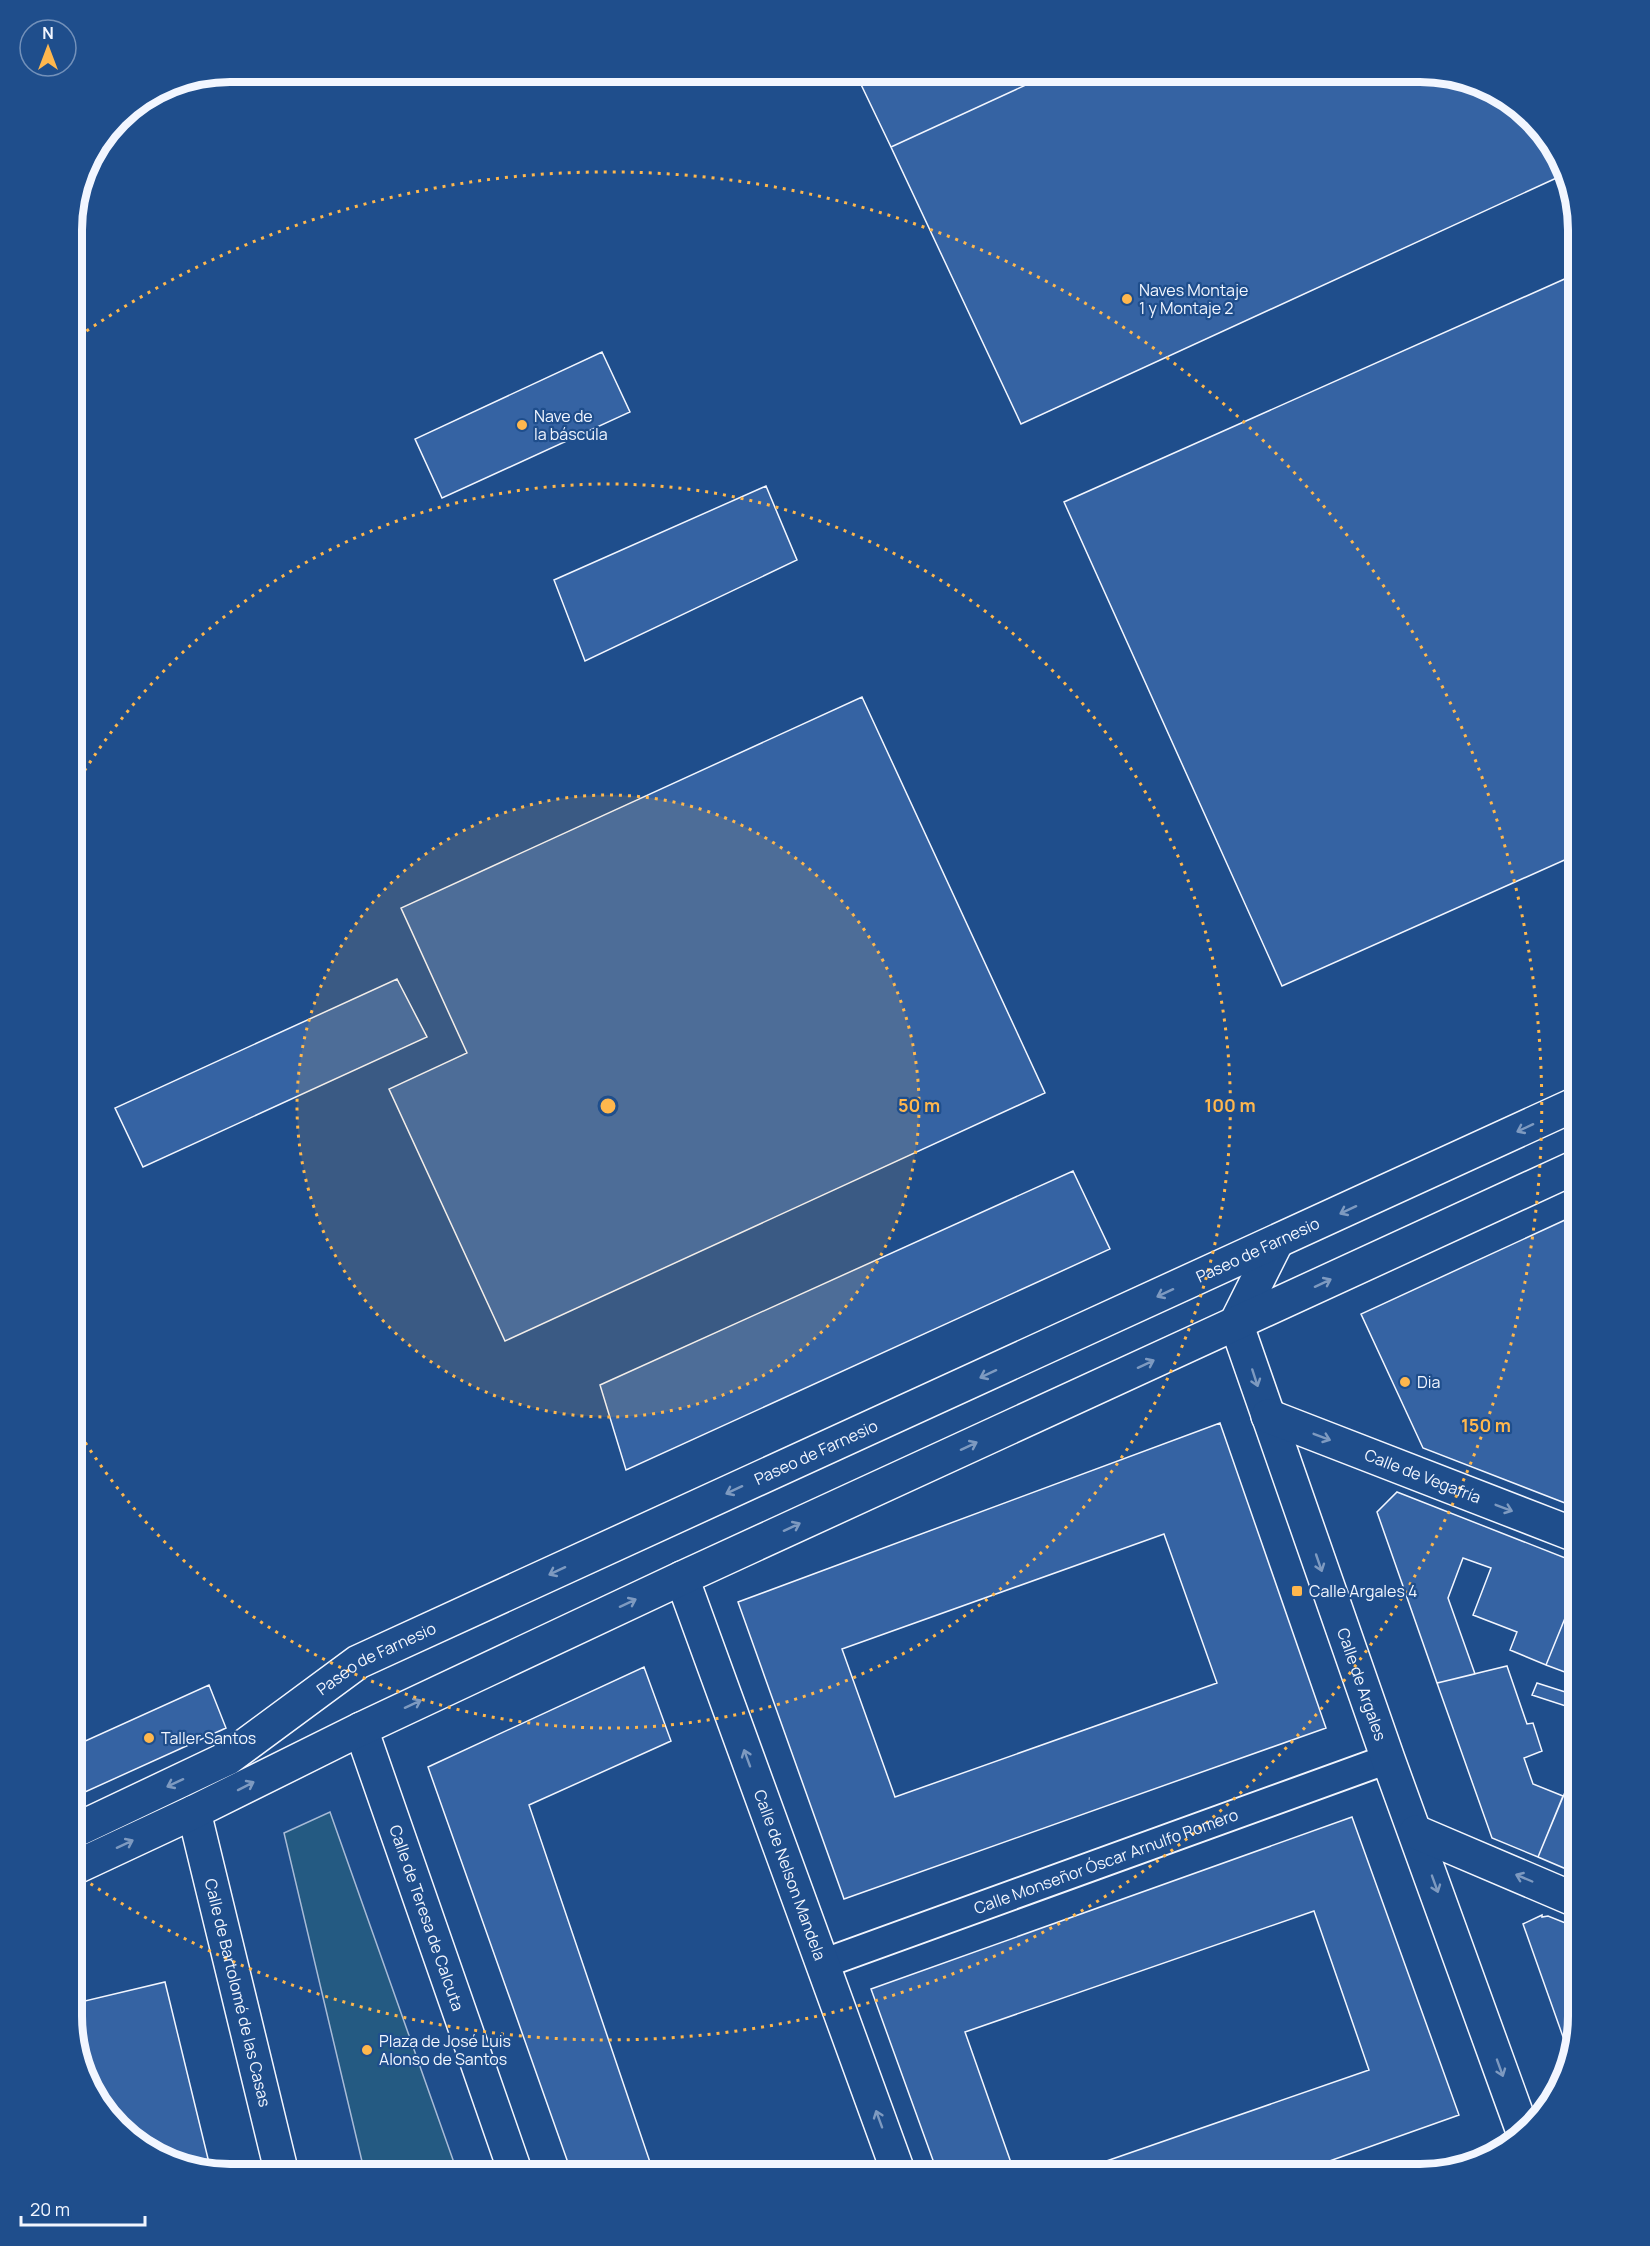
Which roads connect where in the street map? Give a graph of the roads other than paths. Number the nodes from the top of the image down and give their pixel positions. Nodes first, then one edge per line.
1 (1568, 1108) edge
2 (1568, 1171) edge
3 (1276, 1243) junction
4 (1236, 1323) junction
5 (1268, 1416) junction
6 (1568, 1532) edge
7 (682, 1578) junction
8 (360, 1729) junction
9 (1388, 1759) junction
10 (194, 1812) junction
11 (82, 1827) edge
12 (1416, 1832) junction
13 (82, 1864) edge
14 (1568, 1897) edge
15 (822, 1964) junction
16 (1520, 2123) edge
17 (279, 2163) edge
18 (512, 2163) edge
19 (895, 2164) edge

1 -> 3 main road, Paseo de Farnesio
4 -> 2 main road
3 - 4 main road
3 -> 11 main road, Paseo de Farnesio
4 -> 5 main road, Calle de Argales
7 -> 4 main road
5 -> 6 main road, Calle de Vegafría
5 -> 9 main road, Calle de Argales
8 -> 7 main road
15 -> 7 main road, Calle de Nelson Mandela
10 -> 8 main road
8 - 18 main road, Calle de Teresa de Calcuta
9 - 12 main road, Calle de Argales
9 - 15 street, Calle Monseñor Óscar Arnulfo Romero
13 -> 10 main road
10 - 17 main road, Calle de Bartolomé de las Casas
14 -> 12 main road
12 -> 16 main road, Calle de Argales
19 -> 15 main road, Calle de Nelson Mandela

